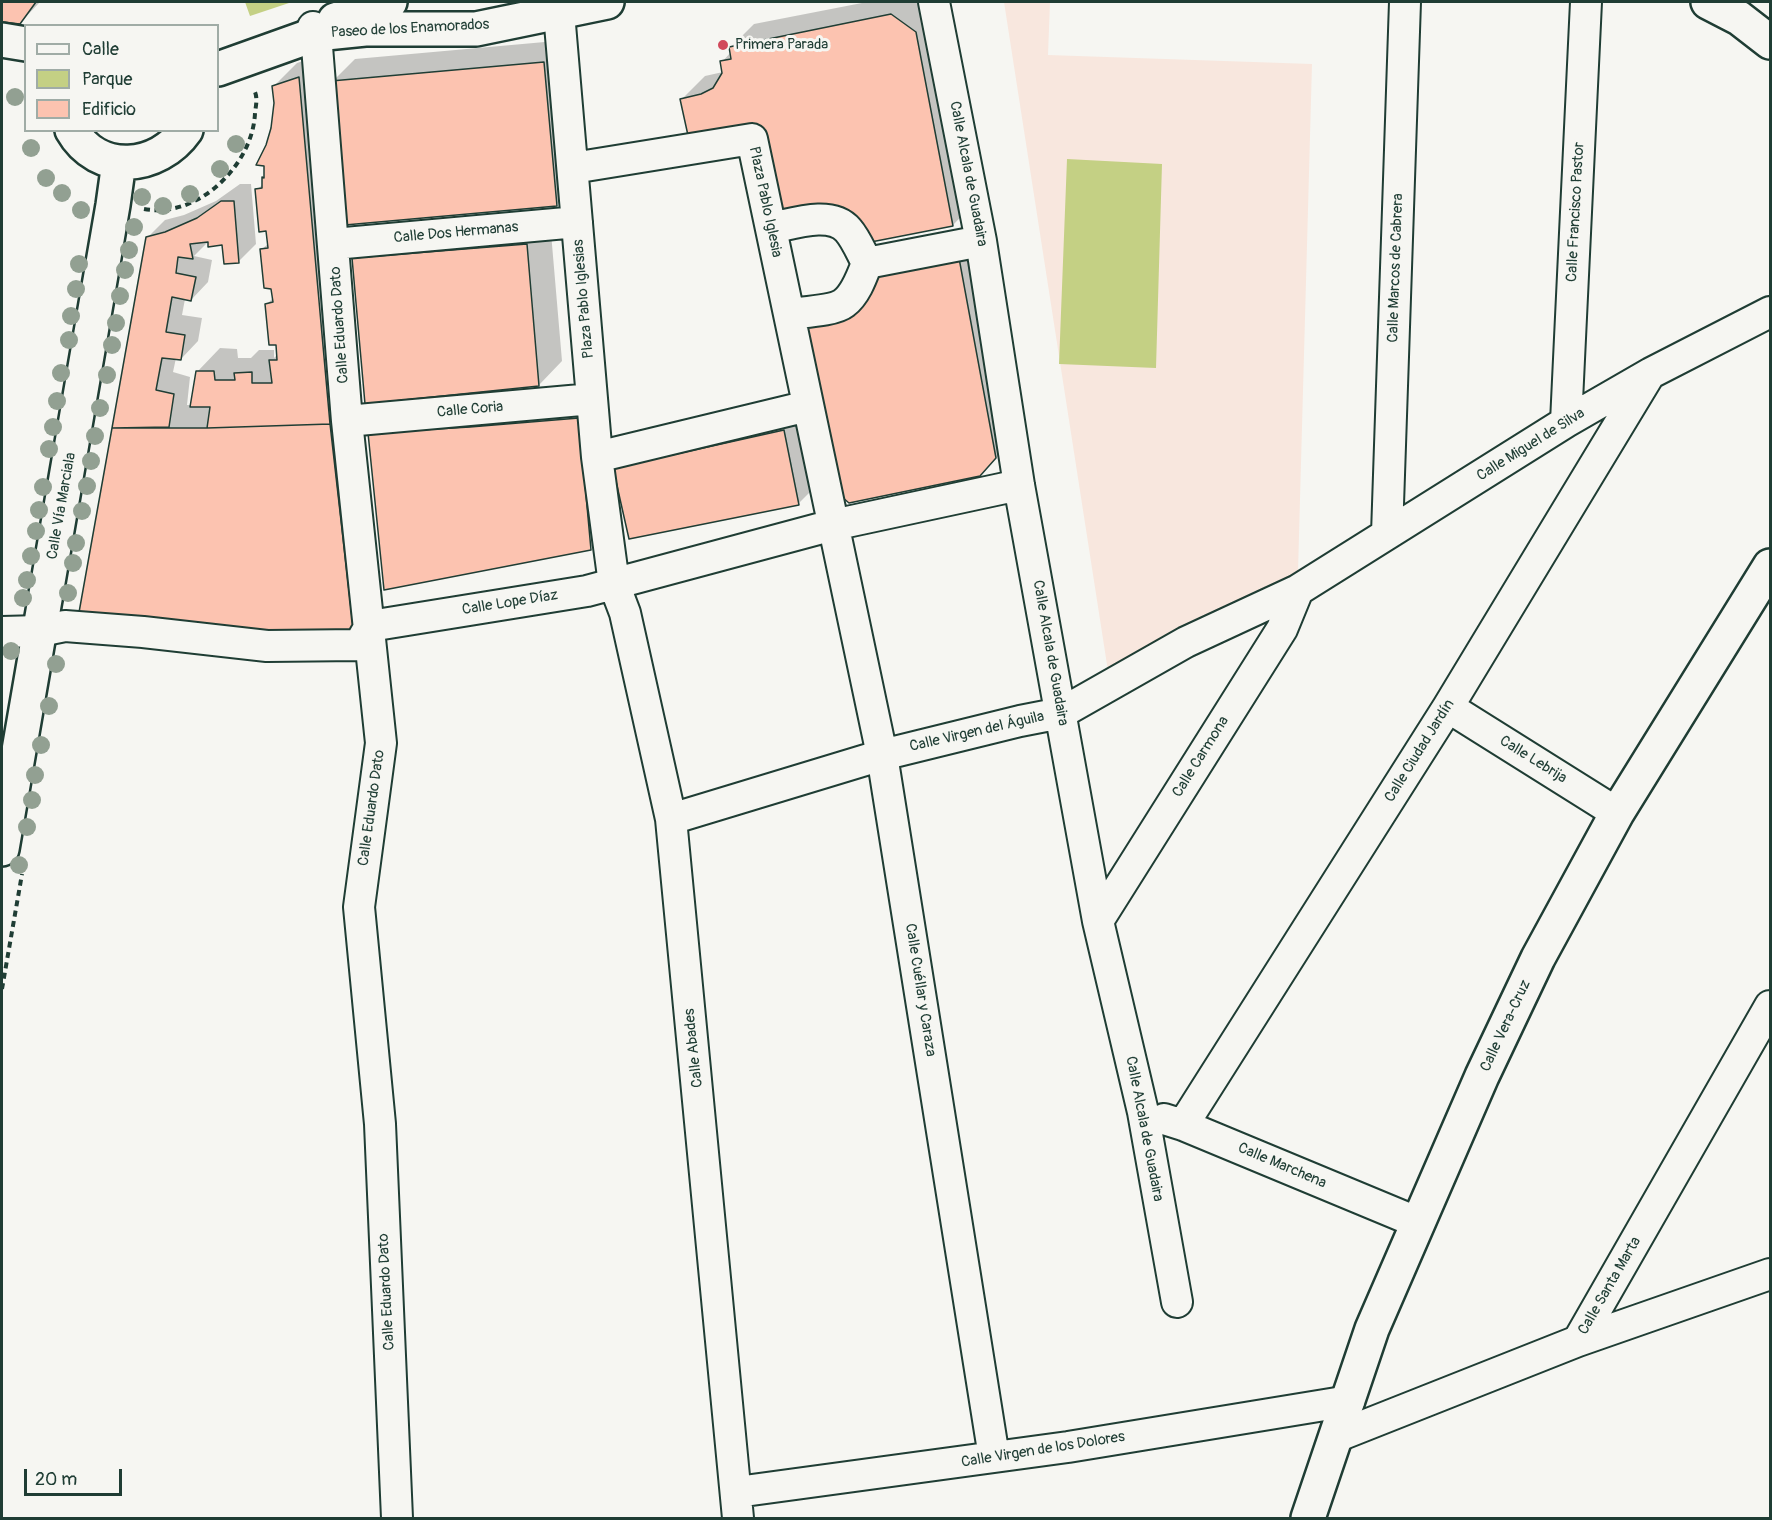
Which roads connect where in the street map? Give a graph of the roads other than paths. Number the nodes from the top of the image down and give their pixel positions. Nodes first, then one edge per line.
1 (390, 2) edge
2 (607, 2) edge
3 (934, 2) edge
4 (1405, 2) edge
5 (1586, 2) edge
6 (1708, 2) edge
7 (559, 13) junction
8 (314, 31) junction
9 (2, 40) edge
10 (1770, 42) edge
11 (24, 44) edge
12 (219, 62) edge
13 (219, 69) edge
14 (74, 132) edge
15 (185, 132) edge
16 (119, 162) junction
17 (573, 168) junction
18 (577, 222) junction
19 (771, 228) junction
20 (981, 240) junction
21 (334, 243) junction
22 (867, 263) junction
23 (1770, 312) edge
24 (789, 314) junction
25 (1651, 373) junction
26 (592, 399) junction
27 (808, 406) junction
28 (347, 420) junction
29 (1566, 422) junction
30 (597, 457) junction
31 (1019, 485) junction
32 (833, 525) junction
33 (1387, 534) junction
34 (1770, 566) edge
35 (614, 584) junction
36 (1298, 590) junction
37 (370, 626) junction
38 (40, 631) junction
39 (2, 632) edge
40 (1448, 707) junction
41 (1061, 713) junction
42 (882, 755) junction
43 (1617, 813) junction
44 (671, 819) junction
45 (2, 849) edge
46 (1098, 921) junction
47 (1770, 1006) edge
48 (1770, 1046) edge
49 (1741, 1055) junction
50 (1143, 1112) junction
51 (1183, 1125) junction
52 (1419, 1223) junction
53 (1770, 1274) edge
54 (1177, 1302) dead end
55 (1578, 1341) junction
56 (1349, 1401) junction
57 (1338, 1436) junction
58 (994, 1457) junction
59 (738, 1505) edge
60 (397, 1518) edge
61 (1308, 1518) edge

1 - 8 street, Paseo de los Enamorados
2 - 7 street, Paseo de los Enamorados
3 - 20 street, Calle Alcala de Guadaira
4 - 33 street, Calle Marcos de Cabrera
5 - 29 street, Calle Francisco Pastor
6 - 10 street
7 - 8 street, Paseo de los Enamorados
7 - 17 street, Plaza Pablo Iglesias
8 - 12 street, Paseo de los Enamorados
8 - 13 street, Paseo de los Enamorados
8 - 21 street, Calle Eduardo Dato
9 - 11 street
14 - 16 street
15 - 16 street
16 - 38 street, Calle Vía Marciala
17 - 18 street, Plaza Pablo Iglesias
17 - 19 street, Plaza Pablo Iglesia
18 - 21 street, Calle Dos Hermanas
18 - 26 street, Plaza Pablo Iglesias
19 - 22 street
19 - 24 street, Plaza Pablo Iglesia
20 - 22 street
20 - 31 street, Calle Alcala de Guadaira
21 - 28 street, Calle Eduardo Dato
22 - 24 street
23 - 25 street, Calle Miguel de Silva
24 - 27 street, Plaza Pablo Iglesia
25 - 29 street, Calle Miguel de Silva
25 - 40 street, Calle Ciudad Jardín
26 - 28 street, Calle Coria
26 - 30 street, Plaza Pablo Iglesias
27 - 30 street
27 - 32 street, Plaza Pablo Iglesia
28 - 37 street, Calle Eduardo Dato
29 - 33 street, Calle Miguel de Silva
30 - 35 street, Plaza Pablo Iglesias
31 - 32 street, Calle Lope Díaz
31 - 41 street, Calle Alcala de Guadaira
32 - 35 street, Calle Lope Díaz
32 - 42 street, Calle Cuéllar y Caraza
33 - 36 street, Calle Miguel de Silva
34 - 43 street, Calle Vera-Cruz
35 - 37 street, Calle Lope Díaz
35 - 44 street, Calle Abades
36 - 41 street, Calle Virgen del Águila
36 - 46 street, Calle Carmona
37 - 38 street
37 - 60 street, Calle Eduardo Dato
38 - 39 street
38 - 45 street, Calle Vía Marciala
40 - 43 street, Calle Lebrija
40 - 51 street, Calle Ciudad Jardín
41 - 42 street, Calle Virgen del Águila
41 - 46 street, Calle Alcala de Guadaira
42 - 44 street, Calle Virgen del Águila
42 - 58 street, Calle Cuéllar y Caraza
43 - 52 street, Calle Vera-Cruz
44 - 59 street, Calle Abades
46 - 50 street, Calle Alcala de Guadaira
47 - 49 street, Calle Santa Marta
48 - 49 street
49 - 55 street, Calle Santa Marta
50 - 51 street, Calle Marchena
50 - 54 street, Calle Alcala de Guadaira
51 - 52 street, Calle Marchena
52 - 56 street, Calle Vera-Cruz
53 - 55 street
55 - 57 street, Calle Santa Marta
56 - 57 street, Calle Vera-Cruz
56 - 58 street, Calle Virgen de los Dolores
57 - 61 street, Calle Vera-Cruz
58 - 59 street, Calle Virgen de los Dolores

